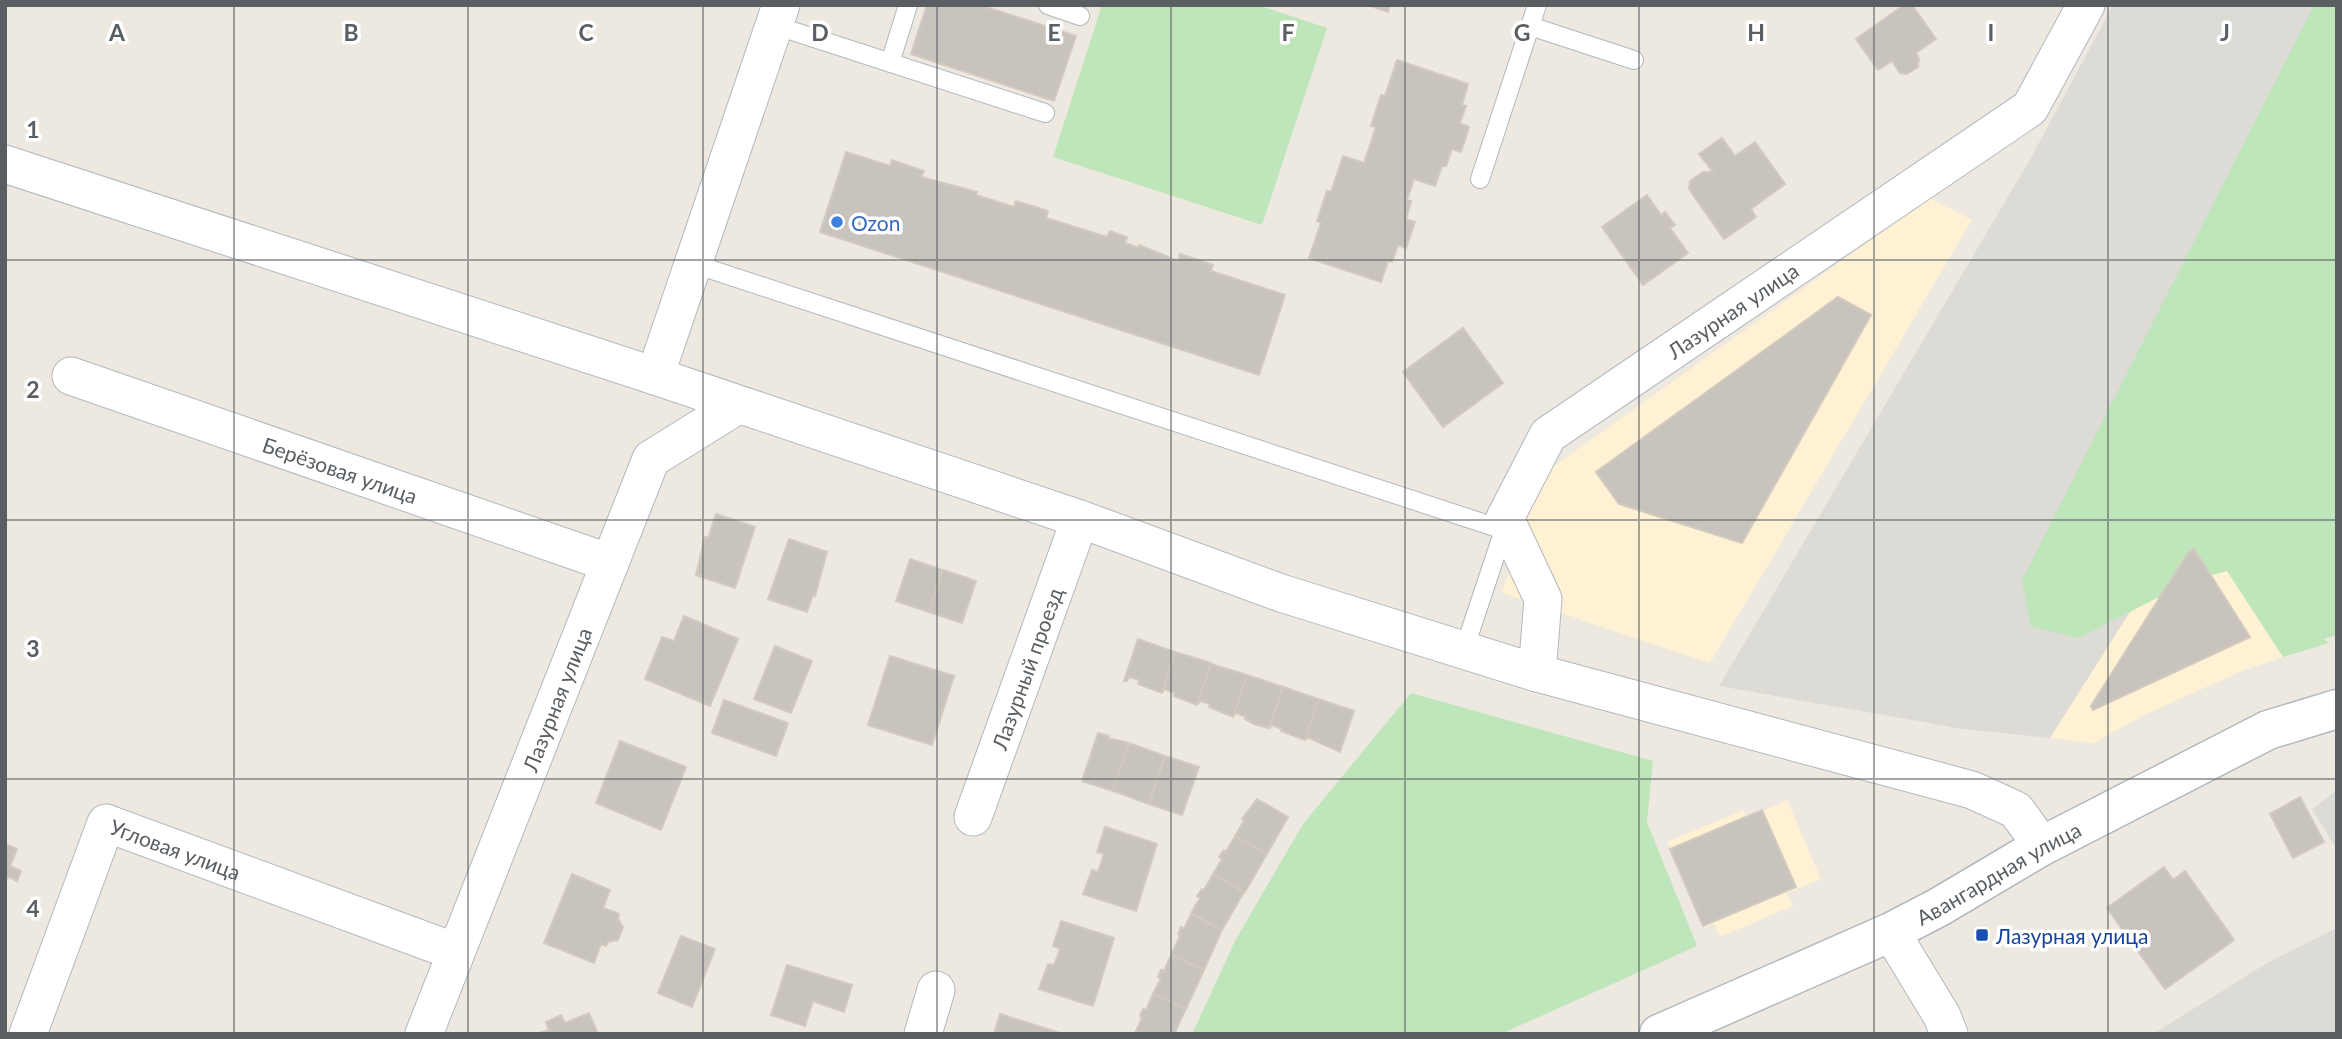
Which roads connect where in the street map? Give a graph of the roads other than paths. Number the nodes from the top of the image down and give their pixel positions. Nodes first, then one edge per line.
1 (908, 5) edge
2 (1048, 5) edge
3 (1537, 5) edge
4 (2086, 5) edge
5 (777, 15) edge
6 (1080, 16) dead end
7 (1530, 26) junction
8 (1634, 60) dead end
9 (890, 62) junction
10 (1045, 113) dead end
11 (5, 164) edge
12 (1480, 179) dead end
13 (694, 264) junction
14 (71, 376) dead end
15 (655, 376) junction
16 (738, 405) junction
17 (1080, 519) junction
18 (610, 563) junction
19 (1464, 650) junction
20 (1537, 673) junction
21 (2337, 709) edge
22 (973, 817) dead end
23 (2042, 846) junction
24 (1891, 932) junction
25 (456, 952) junction
26 (936, 990) dead end
27 (27, 1034) edge
28 (424, 1034) edge
29 (923, 1034) edge
30 (1659, 1034) edge
31 (1949, 1034) edge

1 - 9 lane
2 - 6 lane
3 - 7 lane
4 - 20 street, Лазурная улица
5 - 9 lane
5 - 13 street
7 - 8 lane
7 - 12 lane
9 - 10 lane
11 - 15 street
13 - 15 street
13 - 19 lane
14 - 18 street, Берёзовая улица
15 - 16 street
16 - 17 street
16 - 18 street, Лазурная улица
17 - 19 street
17 - 22 street, Лазурный проезд
18 - 25 street, Лазурная улица
19 - 20 street
20 - 23 street
21 - 23 main road, Авангардная улица
23 - 24 main road, Авангардная улица
24 - 30 main road, Авангардная улица
24 - 31 street
25 - 27 street, Угловая улица
25 - 28 street, Лазурная улица
26 - 29 street

